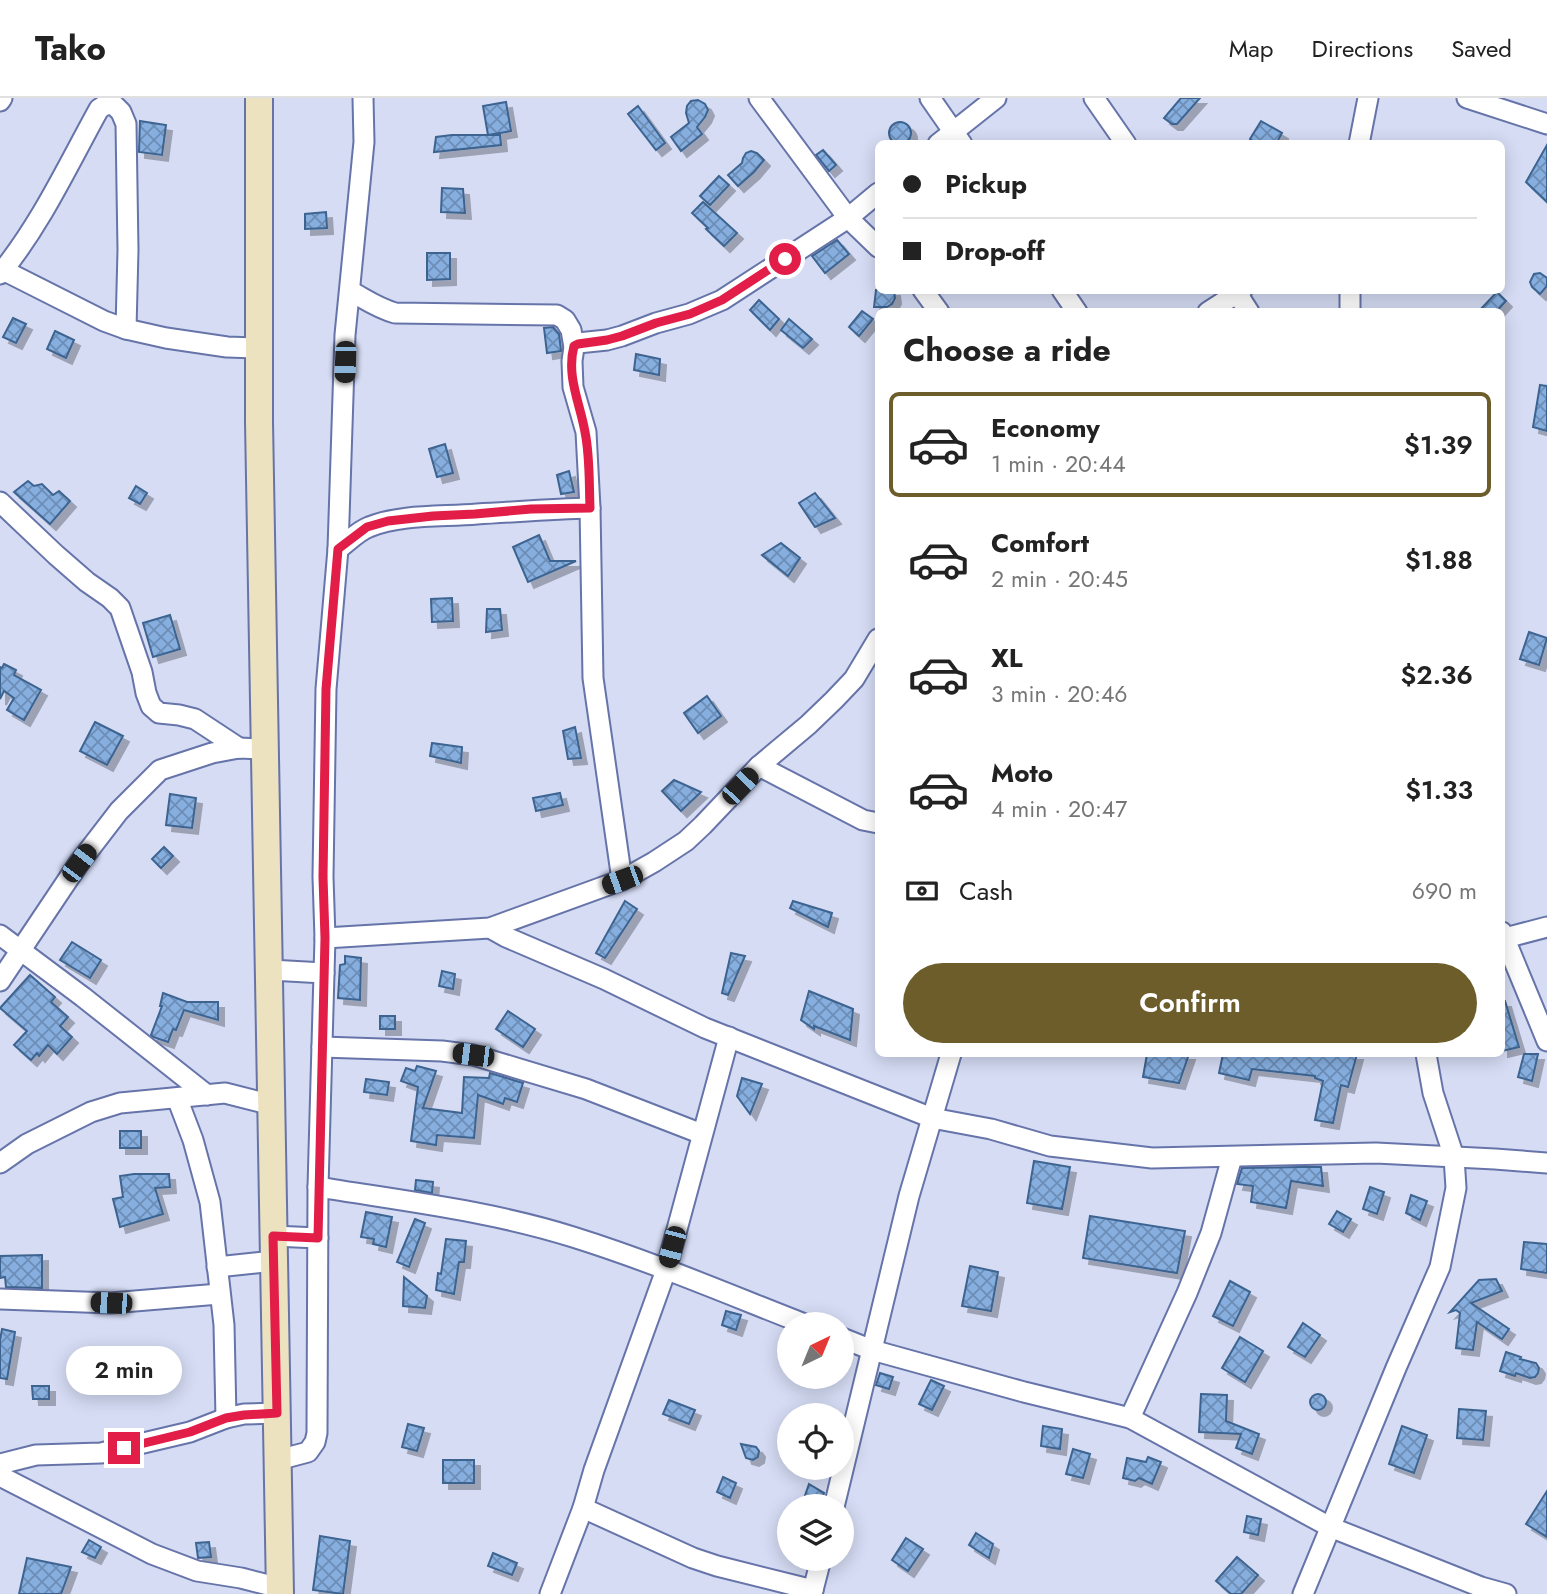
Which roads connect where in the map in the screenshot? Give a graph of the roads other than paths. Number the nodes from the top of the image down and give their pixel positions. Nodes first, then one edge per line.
1 (259, 98) edge
2 (363, 98) edge
3 (759, 98) edge
4 (930, 98) edge
5 (996, 98) edge
6 (1094, 98) edge
7 (1368, 98) edge
8 (1467, 98) edge
9 (1547, 124) edge
10 (951, 139) edge
11 (1123, 140) edge
12 (1360, 140) edge
13 (875, 196) edge
14 (848, 218) junction
15 (875, 244) edge
16 (2, 272) edge
17 (349, 291) junction
18 (1235, 294) edge
19 (1214, 308) edge
20 (126, 329) junction
21 (574, 346) junction
22 (258, 348) junction
23 (0, 502) edge
24 (590, 508) junction
25 (338, 549) junction
26 (875, 644) edge
27 (251, 748) junction
28 (759, 766) junction
29 (875, 822) edge
30 (622, 880) junction
31 (1547, 927) edge
32 (490, 928) junction
33 (0, 935) edge
34 (1505, 935) edge
35 (325, 938) junction
36 (1505, 940) edge
37 (21, 950) junction
38 (270, 970) junction
39 (324, 972) junction
40 (0, 981) edge
41 (730, 1037) junction
42 (1547, 1041) edge
43 (322, 1047) junction
44 (950, 1057) edge
45 (1427, 1057) edge
46 (207, 1095) junction
47 (177, 1098) junction
48 (272, 1105) junction
49 (932, 1118) junction
50 (702, 1134) junction
51 (1232, 1157) junction
52 (1454, 1157) junction
53 (0, 1163) edge
54 (1547, 1163) edge
55 (318, 1187) junction
56 (318, 1238) junction
57 (274, 1248) junction
58 (217, 1267) junction
59 (666, 1270) junction
60 (219, 1294) junction
61 (0, 1299) edge
62 (777, 1313) edge
63 (854, 1343) edge
64 (872, 1350) junction
65 (277, 1413) junction
66 (226, 1418) junction
67 (1129, 1419) junction
68 (278, 1460) junction
69 (0, 1464) edge
70 (0, 1476) edge
71 (837, 1494) edge
72 (583, 1508) junction
73 (1330, 1527) junction
74 (818, 1571) edge
75 (280, 1591) edge
76 (813, 1592) edge
77 (550, 1594) edge
78 (1303, 1594) edge
79 (1506, 1594) edge

1 - 22 street
2 - 17 street
3 - 14 street
4 - 10 street
5 - 10 street
6 - 11 street
7 - 12 street
8 - 9 street
13 - 14 street
14 - 15 street
14 - 21 street
16 - 20 street
16 - 20 street
17 - 21 street
17 - 25 street
18 - 19 street
20 - 22 street
21 - 24 street
22 - 27 street
23 - 27 street
24 - 25 street
24 - 30 street
25 - 35 street
26 - 28 street
27 - 37 street
27 - 38 street
28 - 29 street
28 - 30 street
30 - 32 street
31 - 34 street
32 - 35 street
32 - 41 street
33 - 37 street
35 - 39 street
36 - 42 street
37 - 40 street
37 - 46 street
38 - 39 street
38 - 48 street
39 - 43 street
41 - 49 street
41 - 50 street
43 - 50 street
43 - 55 street
44 - 49 street
45 - 52 street
46 - 47 street
46 - 48 street
47 - 53 street
47 - 58 street
48 - 57 street
49 - 51 street
49 - 64 street
50 - 59 street
51 - 52 street
51 - 67 street
52 - 54 street
52 - 73 street
55 - 56 street
55 - 59 street
56 - 57 street
56 - 68 street
57 - 58 street
57 - 65 street
58 - 60 street
59 - 62 street
59 - 72 street
60 - 61 street
60 - 66 street
63 - 64 street
64 - 67 street
64 - 71 street
65 - 66 street
65 - 68 street
66 - 69 street
67 - 73 street
68 - 75 street
70 - 75 street
72 - 76 street
72 - 77 street
73 - 78 street
73 - 79 street
74 - 76 street

